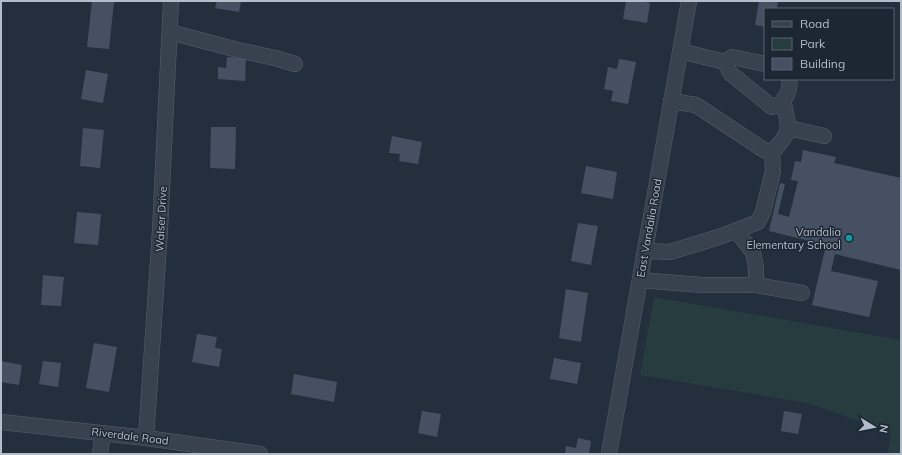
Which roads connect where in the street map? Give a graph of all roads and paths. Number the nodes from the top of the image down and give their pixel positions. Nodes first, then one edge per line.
1 (171, 1) edge
2 (689, 1) edge
3 (170, 32) junction
4 (680, 51) junction
5 (725, 62) junction
6 (295, 64) dead end
7 (764, 64) edge
8 (789, 80) edge
9 (783, 100) junction
10 (671, 101) junction
11 (789, 128) junction
12 (824, 136) dead end
13 (772, 152) junction
14 (736, 231) junction
15 (645, 251) junction
16 (640, 280) junction
17 (756, 285) junction
18 (802, 294) dead end
19 (1, 422) edge
20 (103, 433) junction
21 (146, 438) junction
22 (100, 454) edge
23 (260, 454) edge
24 (609, 454) edge

1 - 3 street, Walser Drive
2 - 4 street, East Vandalia Road
3 - 6 street
3 - 21 street, Walser Drive
4 - 5 street
4 - 10 street, East Vandalia Road
5 - 7 street
5 - 9 street
8 - 9 street
9 - 11 street
10 - 13 street
10 - 15 street, East Vandalia Road
11 - 12 street
11 - 13 street
13 - 14 street
14 - 15 street
14 - 17 street
15 - 16 street, East Vandalia Road
16 - 17 street
16 - 24 street, East Vandalia Road
17 - 18 street
19 - 20 street, Riverdale Road
20 - 21 street, Riverdale Road
20 - 22 street
21 - 23 street, Riverdale Road

